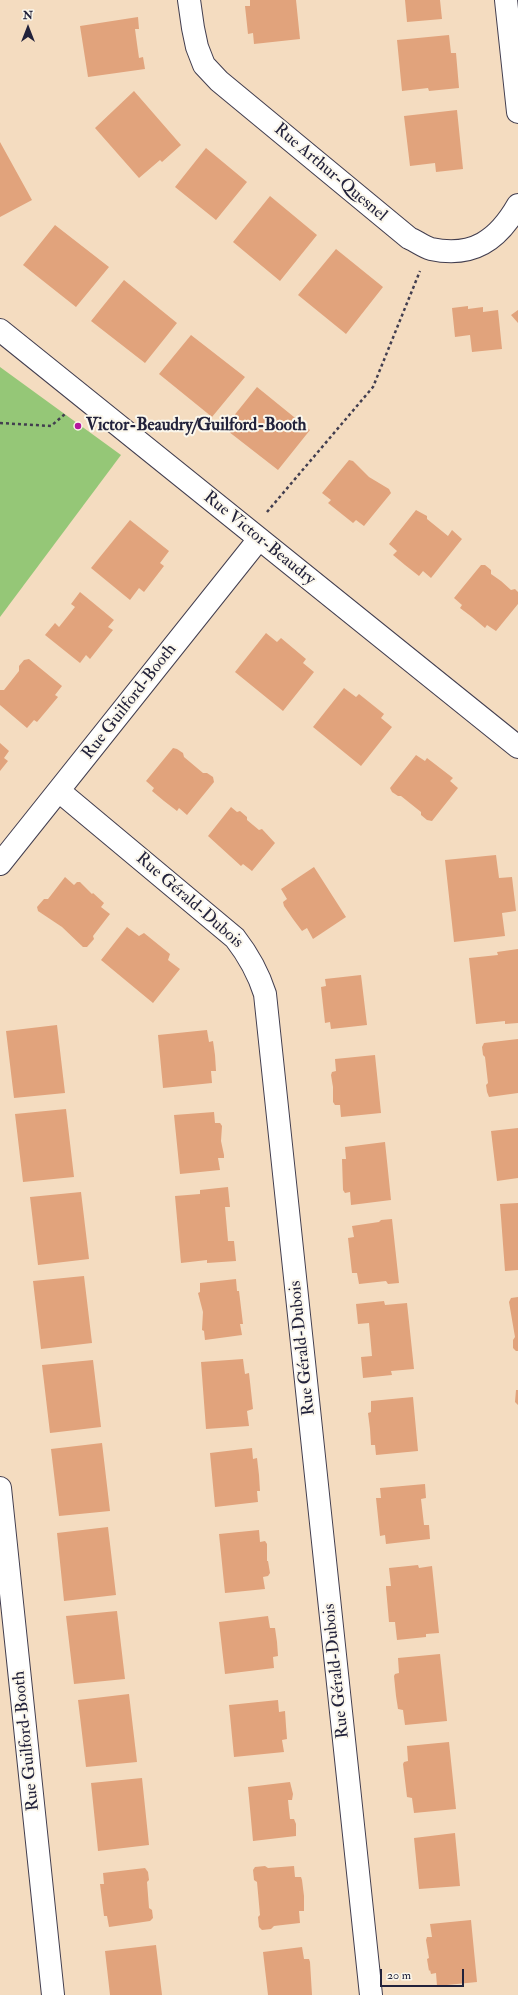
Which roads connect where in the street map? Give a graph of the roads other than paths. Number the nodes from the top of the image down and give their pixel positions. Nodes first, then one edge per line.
1 (189, 0) edge
2 (506, 0) edge
3 (518, 112) edge
4 (518, 205) edge
5 (0, 330) edge
6 (255, 536) junction
7 (518, 747) edge
8 (59, 791) junction
9 (0, 864) edge
10 (0, 1488) edge
11 (53, 1995) edge
12 (371, 1995) edge

1 - 4 street, Rue Arthur-Quesnel
2 - 3 street
5 - 6 street, Rue Victor-Beaudry
6 - 7 street, Rue Victor-Beaudry
6 - 8 street, Rue Guilford-Booth
8 - 9 street, Rue Guilford-Booth
8 - 12 street, Rue Gérald-Dubois
10 - 11 street, Rue Guilford-Booth

